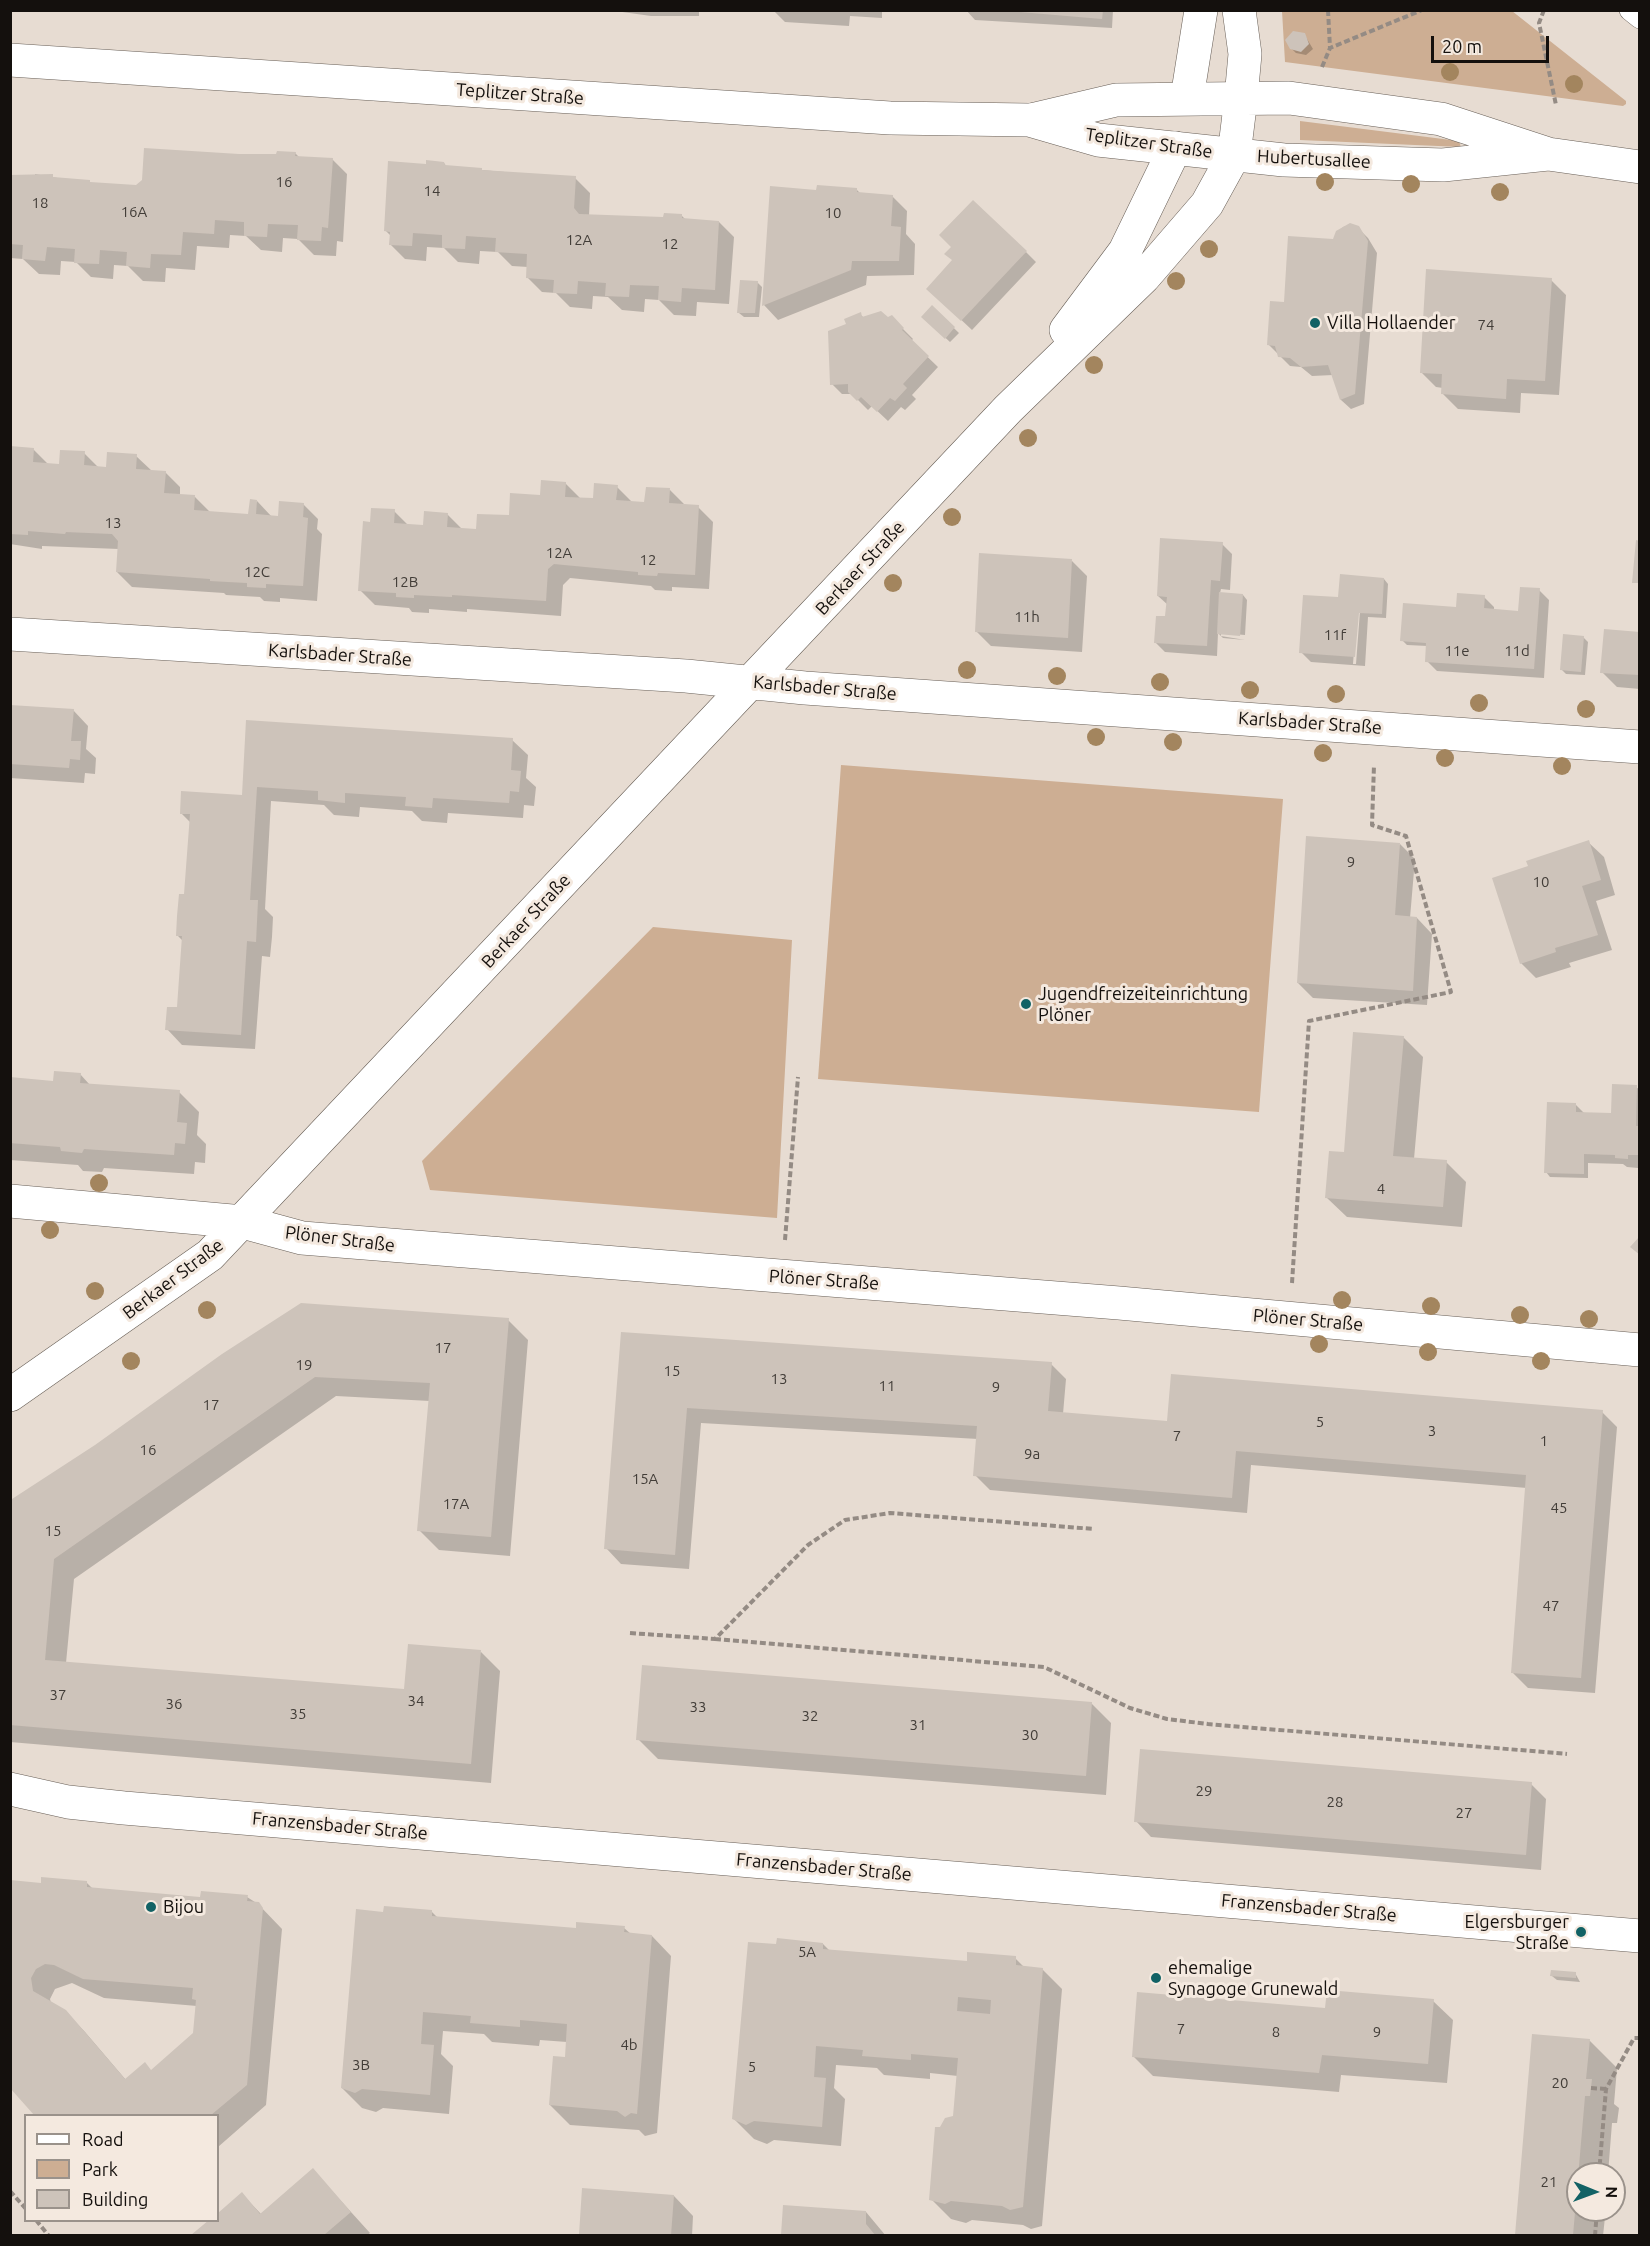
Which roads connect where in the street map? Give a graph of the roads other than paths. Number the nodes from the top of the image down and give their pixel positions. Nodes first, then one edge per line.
1 (1201, 10) edge
2 (1239, 10) edge
3 (1630, 10) edge
4 (1640, 18) edge
5 (10, 60) edge
6 (1187, 98) junction
7 (1241, 98) junction
8 (1029, 120) junction
9 (1175, 148) junction
10 (1234, 154) junction
11 (1548, 154) junction
12 (1640, 167) edge
13 (1008, 409) junction
14 (10, 634) edge
15 (752, 681) junction
16 (1640, 747) edge
17 (10, 1201) edge
18 (243, 1222) junction
19 (1640, 1350) edge
20 (10, 1395) edge
21 (10, 1789) edge
22 (1640, 1936) edge

1 - 6 street
2 - 7 street
3 - 4 lane
5 - 8 street, Teplitzer Straße
6 - 7 street, Teplitzer Straße
6 - 8 street, Teplitzer Straße
6 - 9 street
7 - 10 street, Hubertusallee
7 - 11 street, Hubertusallee
8 - 9 street, Teplitzer Straße
9 - 10 street, Teplitzer Straße
9 - 13 street, Berkaer Straße
10 - 11 street, Hubertusallee
10 - 13 street, Berkaer Straße
11 - 12 street, Hubertusallee
13 - 15 street, Berkaer Straße
14 - 15 street, Karlsbader Straße
15 - 16 street, Karlsbader Straße
15 - 18 street, Berkaer Straße
17 - 18 street, Plöner Straße
18 - 19 street, Plöner Straße
18 - 20 street, Berkaer Straße
21 - 22 street, Franzensbader Straße

